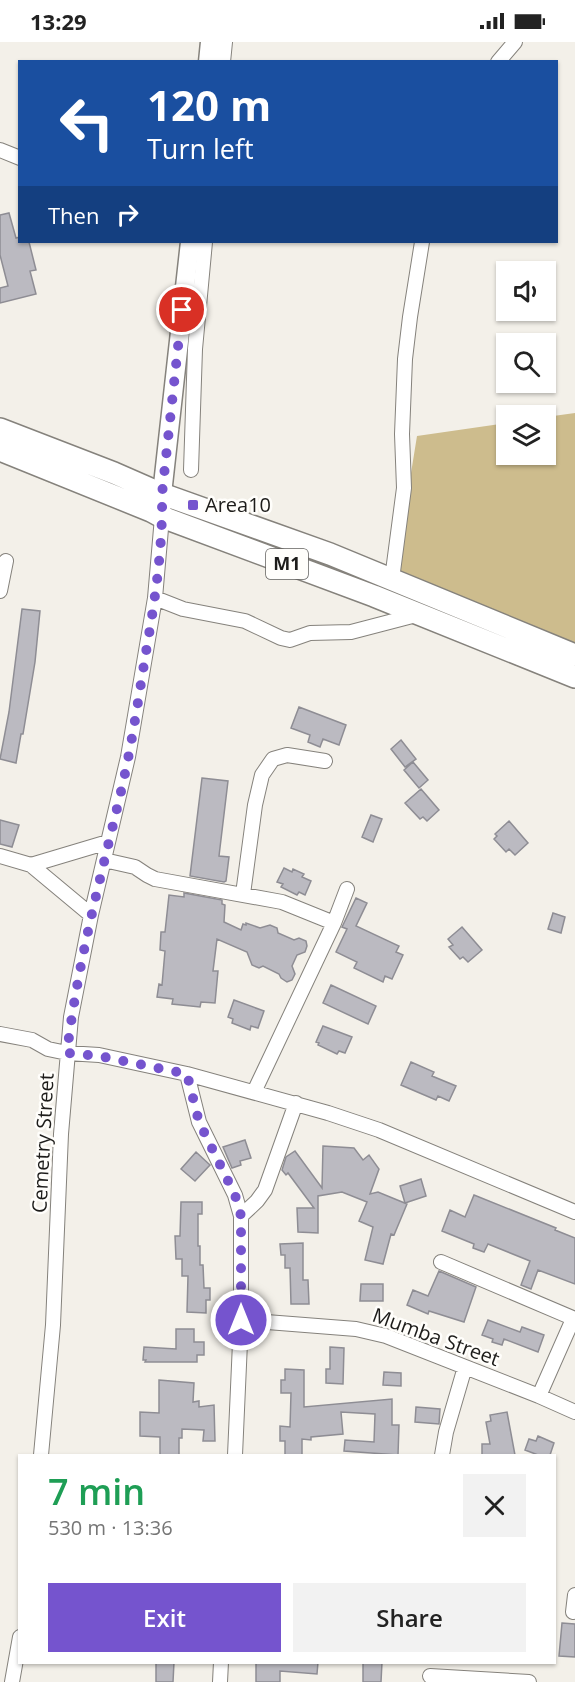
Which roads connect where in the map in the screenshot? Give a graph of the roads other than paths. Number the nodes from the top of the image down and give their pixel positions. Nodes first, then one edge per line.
1 (210, 42) edge
2 (225, 42) edge
3 (514, 42) edge
4 (208, 60) edge
5 (223, 60) edge
6 (500, 60) edge
7 (0, 150) edge
8 (18, 157) edge
9 (190, 243) edge
10 (205, 243) edge
11 (422, 243) edge
12 (0, 429) edge
13 (0, 450) edge
14 (191, 470) dead end
15 (162, 494) junction
16 (162, 517) junction
17 (6, 561) dead end
18 (392, 579) junction
19 (0, 591) edge
20 (155, 598) junction
21 (420, 614) junction
22 (575, 655) edge
23 (575, 676) edge
24 (325, 761) dead end
25 (108, 842) junction
26 (0, 856) edge
27 (104, 860) junction
28 (32, 864) junction
29 (347, 889) dead end
30 (243, 894) junction
31 (91, 915) junction
32 (334, 923) junction
33 (0, 1034) edge
34 (67, 1053) junction
35 (187, 1074) junction
36 (254, 1092) junction
37 (296, 1103) junction
38 (575, 1212) edge
39 (241, 1216) junction
40 (441, 1262) dead end
41 (574, 1319) edge
42 (241, 1320) junction
43 (465, 1367) junction
44 (539, 1396) junction
45 (575, 1412) edge
46 (41, 1454) edge
47 (235, 1454) edge
48 (442, 1454) edge
49 (575, 1595) edge
50 (573, 1612) dead end
51 (18, 1648) edge
52 (221, 1664) edge
53 (430, 1679) edge
54 (12, 1682) edge
55 (220, 1682) edge
56 (529, 1682) edge

1 - 4 main road
2 - 5 street
3 - 6 street
7 - 8 street
9 - 15 main road
10 - 14 street
11 - 18 street
12 - 15 highway, M1
13 - 16 highway, M1
15 - 16 main road
15 - 18 highway, M1
16 - 20 street, Cemetry Street
16 - 21 highway, M1
17 - 19 street
18 - 22 highway, M1
20 - 21 street
20 - 25 street, Cemetry Street
21 - 23 highway, M1
24 - 30 street
25 - 27 street, Cemetry Street
25 - 28 street
26 - 28 street
27 - 30 street
27 - 31 street, Cemetry Street
28 - 31 street
29 - 32 street
30 - 32 street
31 - 34 street, Cemetry Street
32 - 36 street
33 - 34 street
34 - 35 street
34 - 46 street, Cemetry Street
35 - 36 street
35 - 39 street
36 - 37 street
37 - 38 street
37 - 39 street
39 - 42 street
40 - 41 street
41 - 44 street
42 - 43 street, Mumba Street
42 - 47 street
43 - 44 street, Mumba Street
43 - 48 street
44 - 45 street, Mumba Street
49 - 50 street
51 - 54 street
52 - 55 street
53 - 56 street

